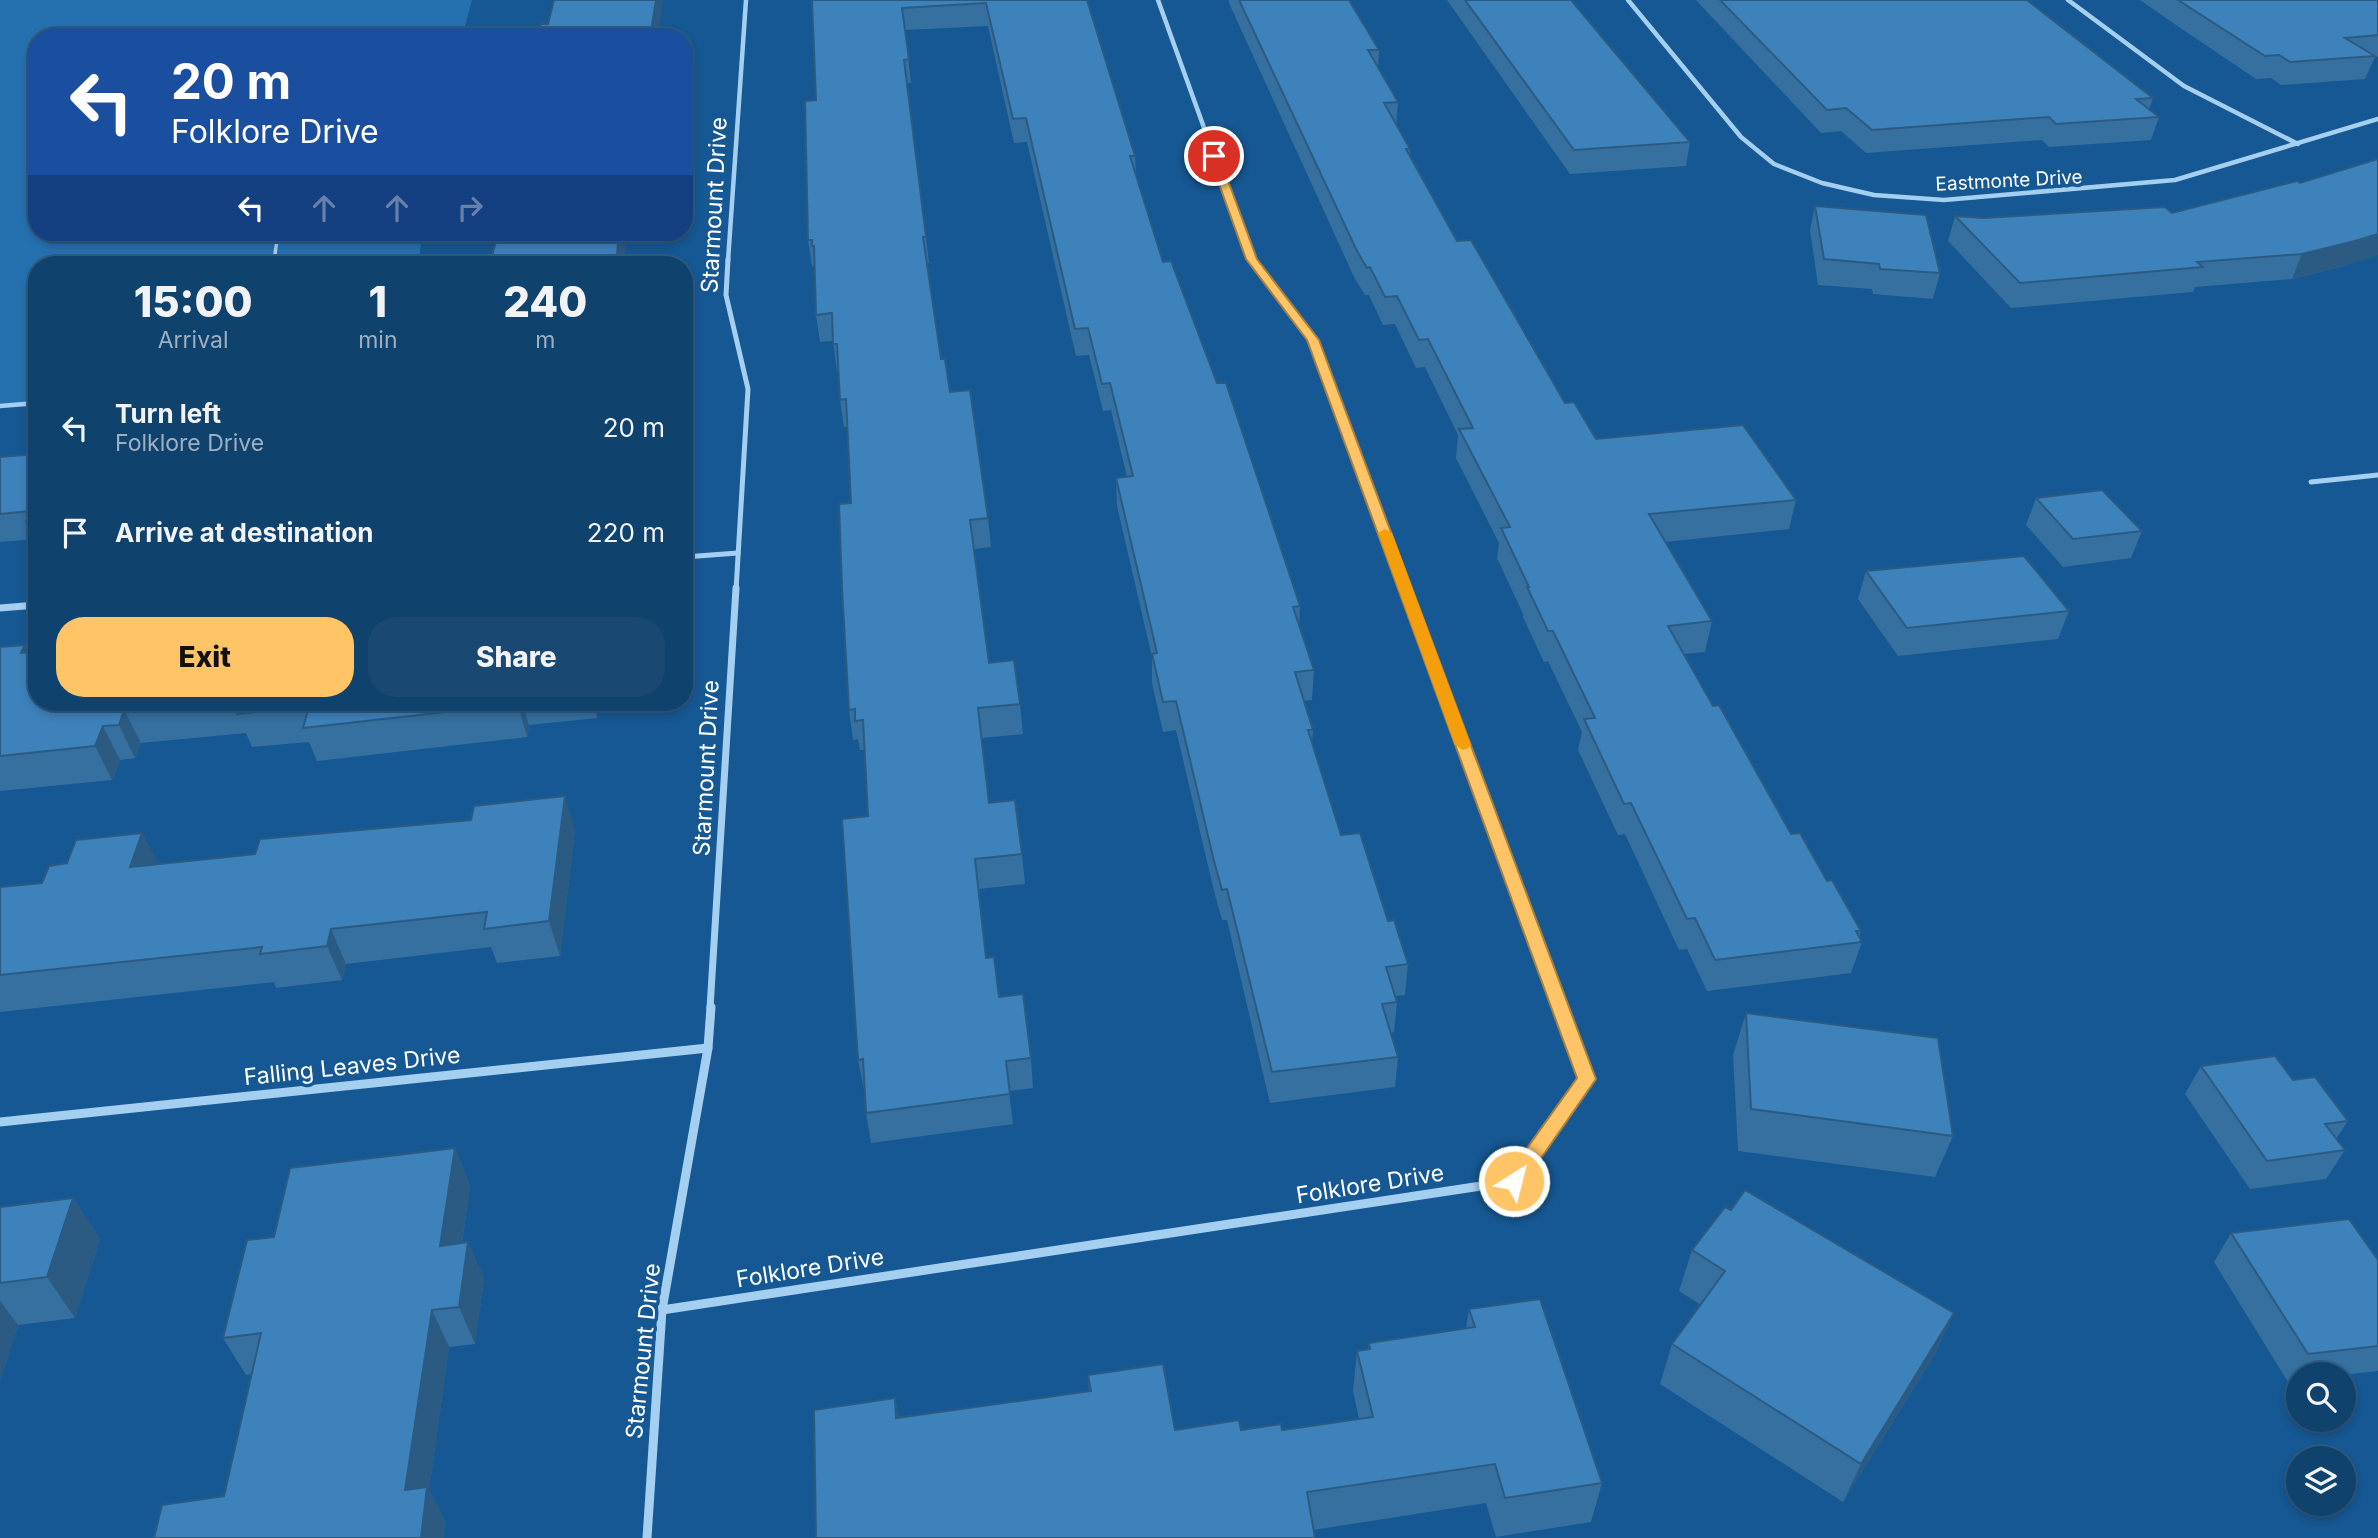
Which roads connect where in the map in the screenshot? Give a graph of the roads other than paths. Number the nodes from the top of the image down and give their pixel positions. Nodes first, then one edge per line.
1 (746, 0) edge
2 (1158, 0) edge
3 (1628, 0) edge
4 (2068, 0) edge
5 (2378, 119) edge
6 (2298, 144) junction
7 (28, 403) edge
8 (0, 406) edge
9 (2378, 475) edge
10 (2311, 481) dead end
11 (738, 553) junction
12 (693, 556) edge
13 (28, 606) edge
14 (0, 608) edge
15 (708, 1048) junction
16 (0, 1122) edge
17 (662, 1310) junction
18 (647, 1538) edge

1 - 11 street, Starmount Drive
2 - 17 street, Folklore Drive
3 - 6 street, Eastmonte Drive
4 - 6 street
5 - 6 street, Eastmonte Drive
7 - 8 lane
9 - 10 street
11 - 12 street
11 - 15 street, Starmount Drive
13 - 14 street
15 - 16 street, Falling Leaves Drive
15 - 17 street, Starmount Drive
17 - 18 street, Starmount Drive

